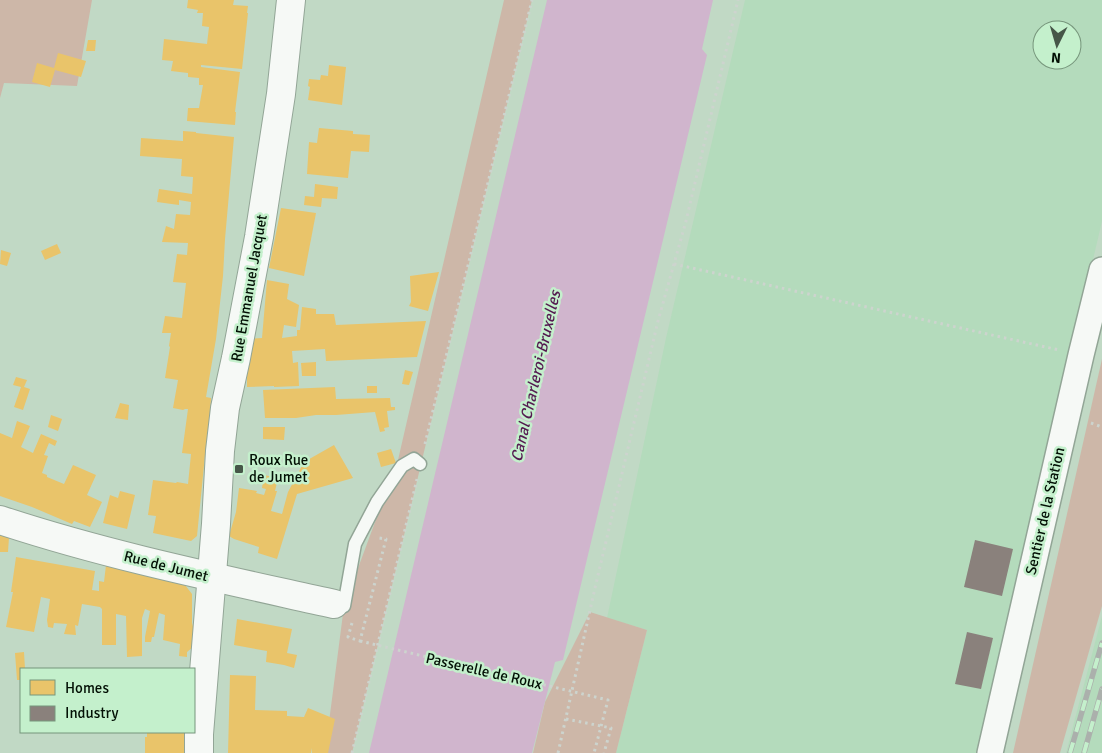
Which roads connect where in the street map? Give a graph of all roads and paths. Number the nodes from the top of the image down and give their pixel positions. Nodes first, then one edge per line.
1 (291, 0) edge
2 (532, 0) edge
3 (738, 0) edge
4 (674, 264) junction
5 (1102, 270) edge
6 (1081, 355) junction
7 (420, 464) junction
8 (0, 520) edge
9 (212, 577) junction
10 (344, 609) junction
11 (566, 719) junction
12 (199, 753) edge
13 (352, 753) edge
14 (558, 753) edge
15 (594, 753) edge
16 (604, 753) edge
17 (990, 753) edge

1 - 9 street, Rue Emmanuel Jacquet
2 - 7 path
3 - 4 path
4 - 6 path
4 - 11 path
5 - 6 street, Sentier de la Station
6 - 17 street, Sentier de la Station
7 - 10 lane
7 - 13 path
8 - 9 street, Rue de Jumet
9 - 10 street, Rue de Jumet
9 - 12 street, Rue Emmanuel Jacquet
10 - 15 path, Passerelle de Roux, bridge
11 - 14 path
11 - 16 path

